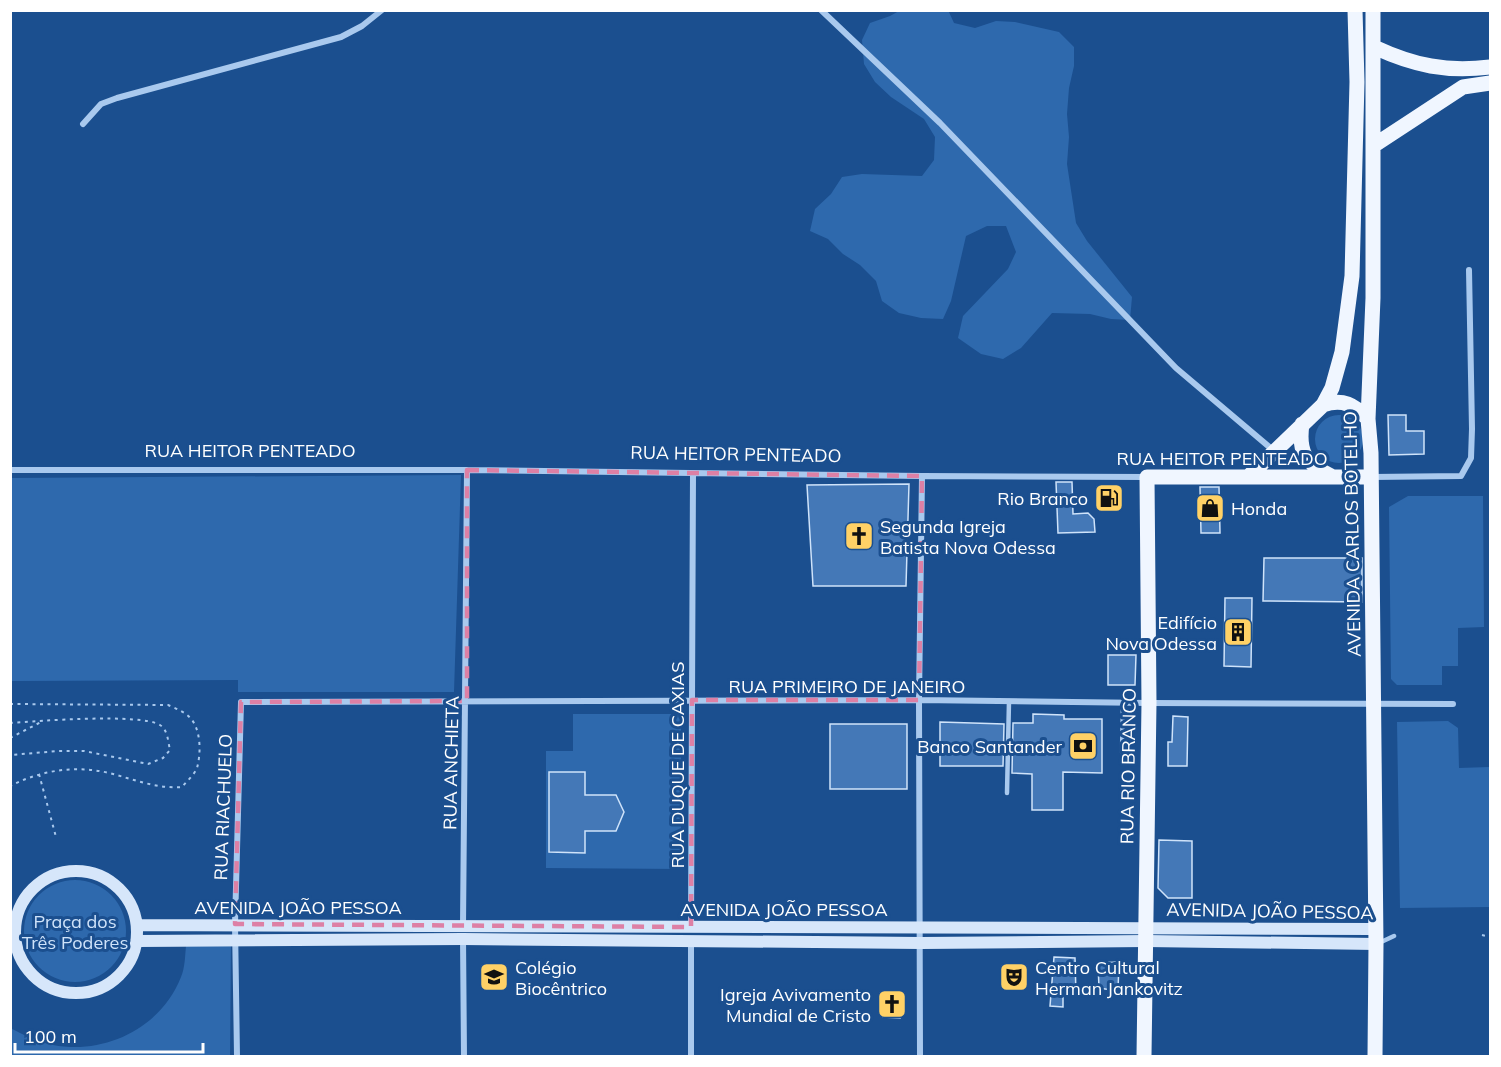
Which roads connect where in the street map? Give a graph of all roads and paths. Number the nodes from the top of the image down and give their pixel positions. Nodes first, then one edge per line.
1 (382, 10) edge
2 (821, 10) edge
3 (1355, 10) edge
4 (1373, 10) edge
5 (1374, 47) junction
6 (1491, 67) edge
7 (1491, 82) edge
8 (83, 124) dead end
9 (1372, 146) junction
10 (1469, 270) dead end
11 (1323, 405) junction
12 (1368, 419) junction
13 (1302, 424) junction
14 (1275, 451) junction
15 (1371, 453) junction
16 (10, 470) edge
17 (467, 470) junction
18 (693, 474) junction
19 (922, 476) junction
20 (1147, 477) junction
21 (1248, 477) junction
22 (1371, 477) junction
23 (1335, 478) junction
24 (692, 700) junction
25 (919, 700) junction
26 (466, 701) junction
27 (1009, 701) junction
28 (241, 702) joint
29 (1123, 703) junction
30 (10, 704) edge
31 (1149, 704) junction
32 (1373, 704) junction
33 (1453, 704) dead end
34 (43, 721) junction
35 (10, 723) edge
36 (10, 738) edge
37 (1122, 752) dead end
38 (10, 755) edge
39 (39, 774) junction
40 (10, 786) edge
41 (1007, 793) dead end
42 (56, 837) dead end
43 (13, 921) edge
44 (235, 924) junction
45 (137, 925) junction
46 (305, 925) junction
47 (369, 926) junction
48 (429, 926) junction
49 (463, 926) junction
50 (527, 927) junction
51 (585, 927) junction
52 (652, 927) junction
53 (691, 927) junction
54 (746, 927) junction
55 (808, 927) junction
56 (870, 927) junction
57 (921, 927) junction
58 (982, 927) junction
59 (1035, 927) junction
60 (1090, 927) junction
61 (1199, 927) junction
62 (1146, 934) junction
63 (1482, 935) dead end
64 (1376, 936) junction
65 (1491, 937) edge
66 (13, 939) edge
67 (429, 939) junction
68 (463, 939) junction
69 (236, 940) junction
70 (304, 940) junction
71 (369, 940) junction
72 (527, 940) junction
73 (137, 941) junction
74 (585, 941) junction
75 (1090, 941) junction
76 (652, 942) junction
77 (691, 942) junction
78 (746, 942) junction
79 (808, 942) junction
80 (982, 942) junction
81 (1035, 942) junction
82 (1199, 942) junction
83 (870, 943) junction
84 (921, 943) junction
85 (237, 1056) edge
86 (464, 1056) edge
87 (692, 1056) edge
88 (920, 1056) edge
89 (1144, 1056) edge
90 (1375, 1056) edge

1 - 8 street
2 - 14 street
3 - 11 main road, AVENIDA CARLOS BOTELHO
4 - 5 main road, AVENIDA CARLOS BOTELHO
5 - 6 main road
5 - 9 main road, AVENIDA CARLOS BOTELHO
7 - 9 main road
9 - 12 main road, AVENIDA CARLOS BOTELHO
10 - 22 street, RUA HEITOR PENTEADO
11 - 12 main road
11 - 13 main road, AVENIDA CARLOS BOTELHO
12 - 15 main road, AVENIDA CARLOS BOTELHO
13 - 14 main road, AVENIDA CARLOS BOTELHO
13 - 23 main road
14 - 21 main road, AVENIDA CARLOS BOTELHO
15 - 22 main road, AVENIDA CARLOS BOTELHO
15 - 23 main road
16 - 17 street, RUA HEITOR PENTEADO
17 - 18 street, RUA HEITOR PENTEADO
17 - 26 street, RUA ANCHIETA
18 - 19 street, RUA HEITOR PENTEADO
18 - 24 street, RUA DUQUE DE CAXIAS
19 - 20 street, RUA HEITOR PENTEADO
19 - 25 street
20 - 21 main road, RUA HEITOR PENTEADO
20 - 31 main road, RUA RIO BRANCO
21 - 23 main road, RUA HEITOR PENTEADO
22 - 23 main road, RUA HEITOR PENTEADO
22 - 32 main road, AVENIDA CARLOS BOTELHO
24 - 25 street, RUA PRIMEIRO DE JANEIRO
24 - 26 street, RUA PRIMEIRO DE JANEIRO
24 - 53 street, RUA DUQUE DE CAXIAS
25 - 27 street, RUA PRIMEIRO DE JANEIRO
25 - 57 street
26 - 28 street, RUA PRIMEIRO DE JANEIRO
26 - 49 street, RUA ANCHIETA
27 - 29 street, RUA PRIMEIRO DE JANEIRO
27 - 41 lane
28 - 44 street, RUA RIACHUELO
29 - 31 street, RUA PRIMEIRO DE JANEIRO
29 - 37 lane
30 - 39 path
31 - 32 street, RUA PRIMEIRO DE JANEIRO
31 - 62 main road, RUA RIO BRANCO
32 - 33 street, RUA PRIMEIRO DE JANEIRO
32 - 64 main road, AVENIDA CARLOS BOTELHO
34 - 35 path
34 - 36 path
34 - 38 path
39 - 40 path
39 - 42 path
43 - 45 main road
43 - 66 main road
44 - 45 main road, AVENIDA JOÃO PESSOA
44 - 46 main road, AVENIDA JOÃO PESSOA
44 - 69 street, RUA RIACHUELO
45 - 73 main road
46 - 47 main road, AVENIDA JOÃO PESSOA
46 - 70 main road
47 - 48 main road, AVENIDA JOÃO PESSOA
47 - 71 main road
48 - 49 main road, AVENIDA JOÃO PESSOA
48 - 67 main road
49 - 50 main road, AVENIDA JOÃO PESSOA
49 - 68 street, RUA ANCHIETA
50 - 51 main road, AVENIDA JOÃO PESSOA
50 - 72 main road
51 - 52 main road, AVENIDA JOÃO PESSOA
51 - 74 main road
52 - 53 main road, AVENIDA JOÃO PESSOA
52 - 76 main road
53 - 54 main road, AVENIDA JOÃO PESSOA
53 - 77 street, RUA DUQUE DE CAXIAS
54 - 55 main road, AVENIDA JOÃO PESSOA
54 - 78 main road
55 - 56 main road, AVENIDA JOÃO PESSOA
55 - 79 main road
56 - 57 main road, AVENIDA JOÃO PESSOA
56 - 83 main road
57 - 58 main road, AVENIDA JOÃO PESSOA
57 - 84 street
58 - 59 main road, AVENIDA JOÃO PESSOA
58 - 80 main road
59 - 60 main road, AVENIDA JOÃO PESSOA
59 - 81 main road
60 - 62 main road, AVENIDA JOÃO PESSOA
60 - 75 main road
61 - 62 main road, AVENIDA JOÃO PESSOA
61 - 64 main road, AVENIDA JOÃO PESSOA
61 - 82 main road
62 - 75 main road, AVENIDA JOÃO PESSOA
62 - 82 main road, AVENIDA JOÃO PESSOA
62 - 89 main road, RUA RIO BRANCO
63 - 65 path
64 - 82 main road, AVENIDA JOÃO PESSOA
64 - 90 main road, AVENIDA CARLOS BOTELHO
66 - 73 main road
67 - 68 main road, AVENIDA JOÃO PESSOA
67 - 71 main road, AVENIDA JOÃO PESSOA
68 - 72 main road, AVENIDA JOÃO PESSOA
68 - 86 street, RUA ANCHIETA
69 - 70 main road, AVENIDA JOÃO PESSOA
69 - 73 main road, AVENIDA JOÃO PESSOA
69 - 85 street, RUA RIACHUELO
70 - 71 main road, AVENIDA JOÃO PESSOA
72 - 74 main road, AVENIDA JOÃO PESSOA
74 - 76 main road, AVENIDA JOÃO PESSOA
75 - 81 main road, AVENIDA JOÃO PESSOA
76 - 77 main road, AVENIDA JOÃO PESSOA
77 - 78 main road, AVENIDA JOÃO PESSOA
77 - 87 street, RUA DUQUE DE CAXIAS
78 - 79 main road, AVENIDA JOÃO PESSOA
79 - 83 main road, AVENIDA JOÃO PESSOA
80 - 81 main road, AVENIDA JOÃO PESSOA
80 - 84 main road, AVENIDA JOÃO PESSOA
83 - 84 main road, AVENIDA JOÃO PESSOA
84 - 88 street

